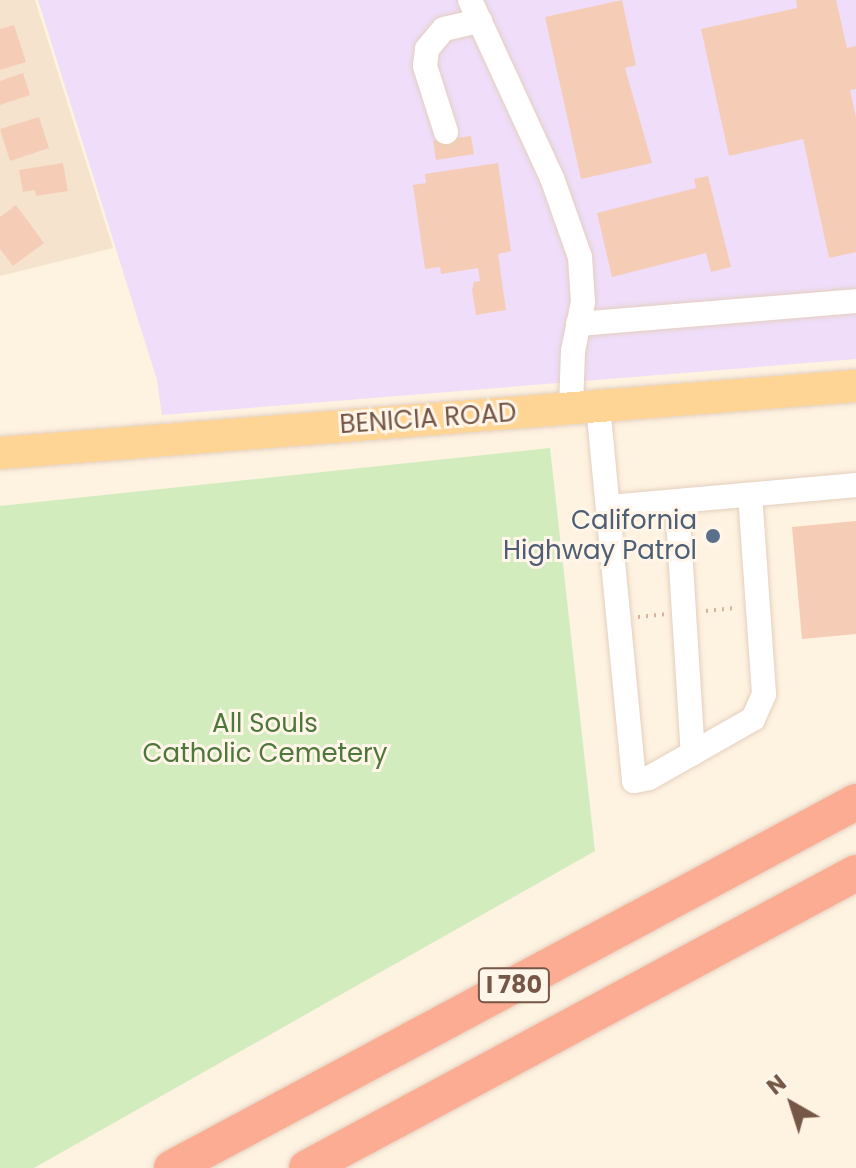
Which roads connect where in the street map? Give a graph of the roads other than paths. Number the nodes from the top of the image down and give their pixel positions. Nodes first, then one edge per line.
1 (475, 10) edge
2 (446, 132) dead end
3 (856, 301) edge
4 (578, 324) junction
5 (856, 386) edge
6 (585, 407) junction
7 (0, 453) edge
8 (856, 485) edge
9 (750, 496) junction
10 (677, 502) junction
11 (610, 507) junction
12 (693, 753) junction
13 (856, 802) edge
14 (856, 873) edge
15 (172, 1168) edge
16 (307, 1168) edge

1 - 2 street
1 - 4 street
3 - 4 street
4 - 6 street
5 - 6 main road, BENICIA ROAD
6 - 7 main road, BENICIA ROAD
6 - 11 street
8 - 9 street
9 - 10 street
9 - 12 street
10 - 11 street
10 - 12 street
11 - 12 street
13 - 15 highway, I 780
14 - 16 highway, I 780

